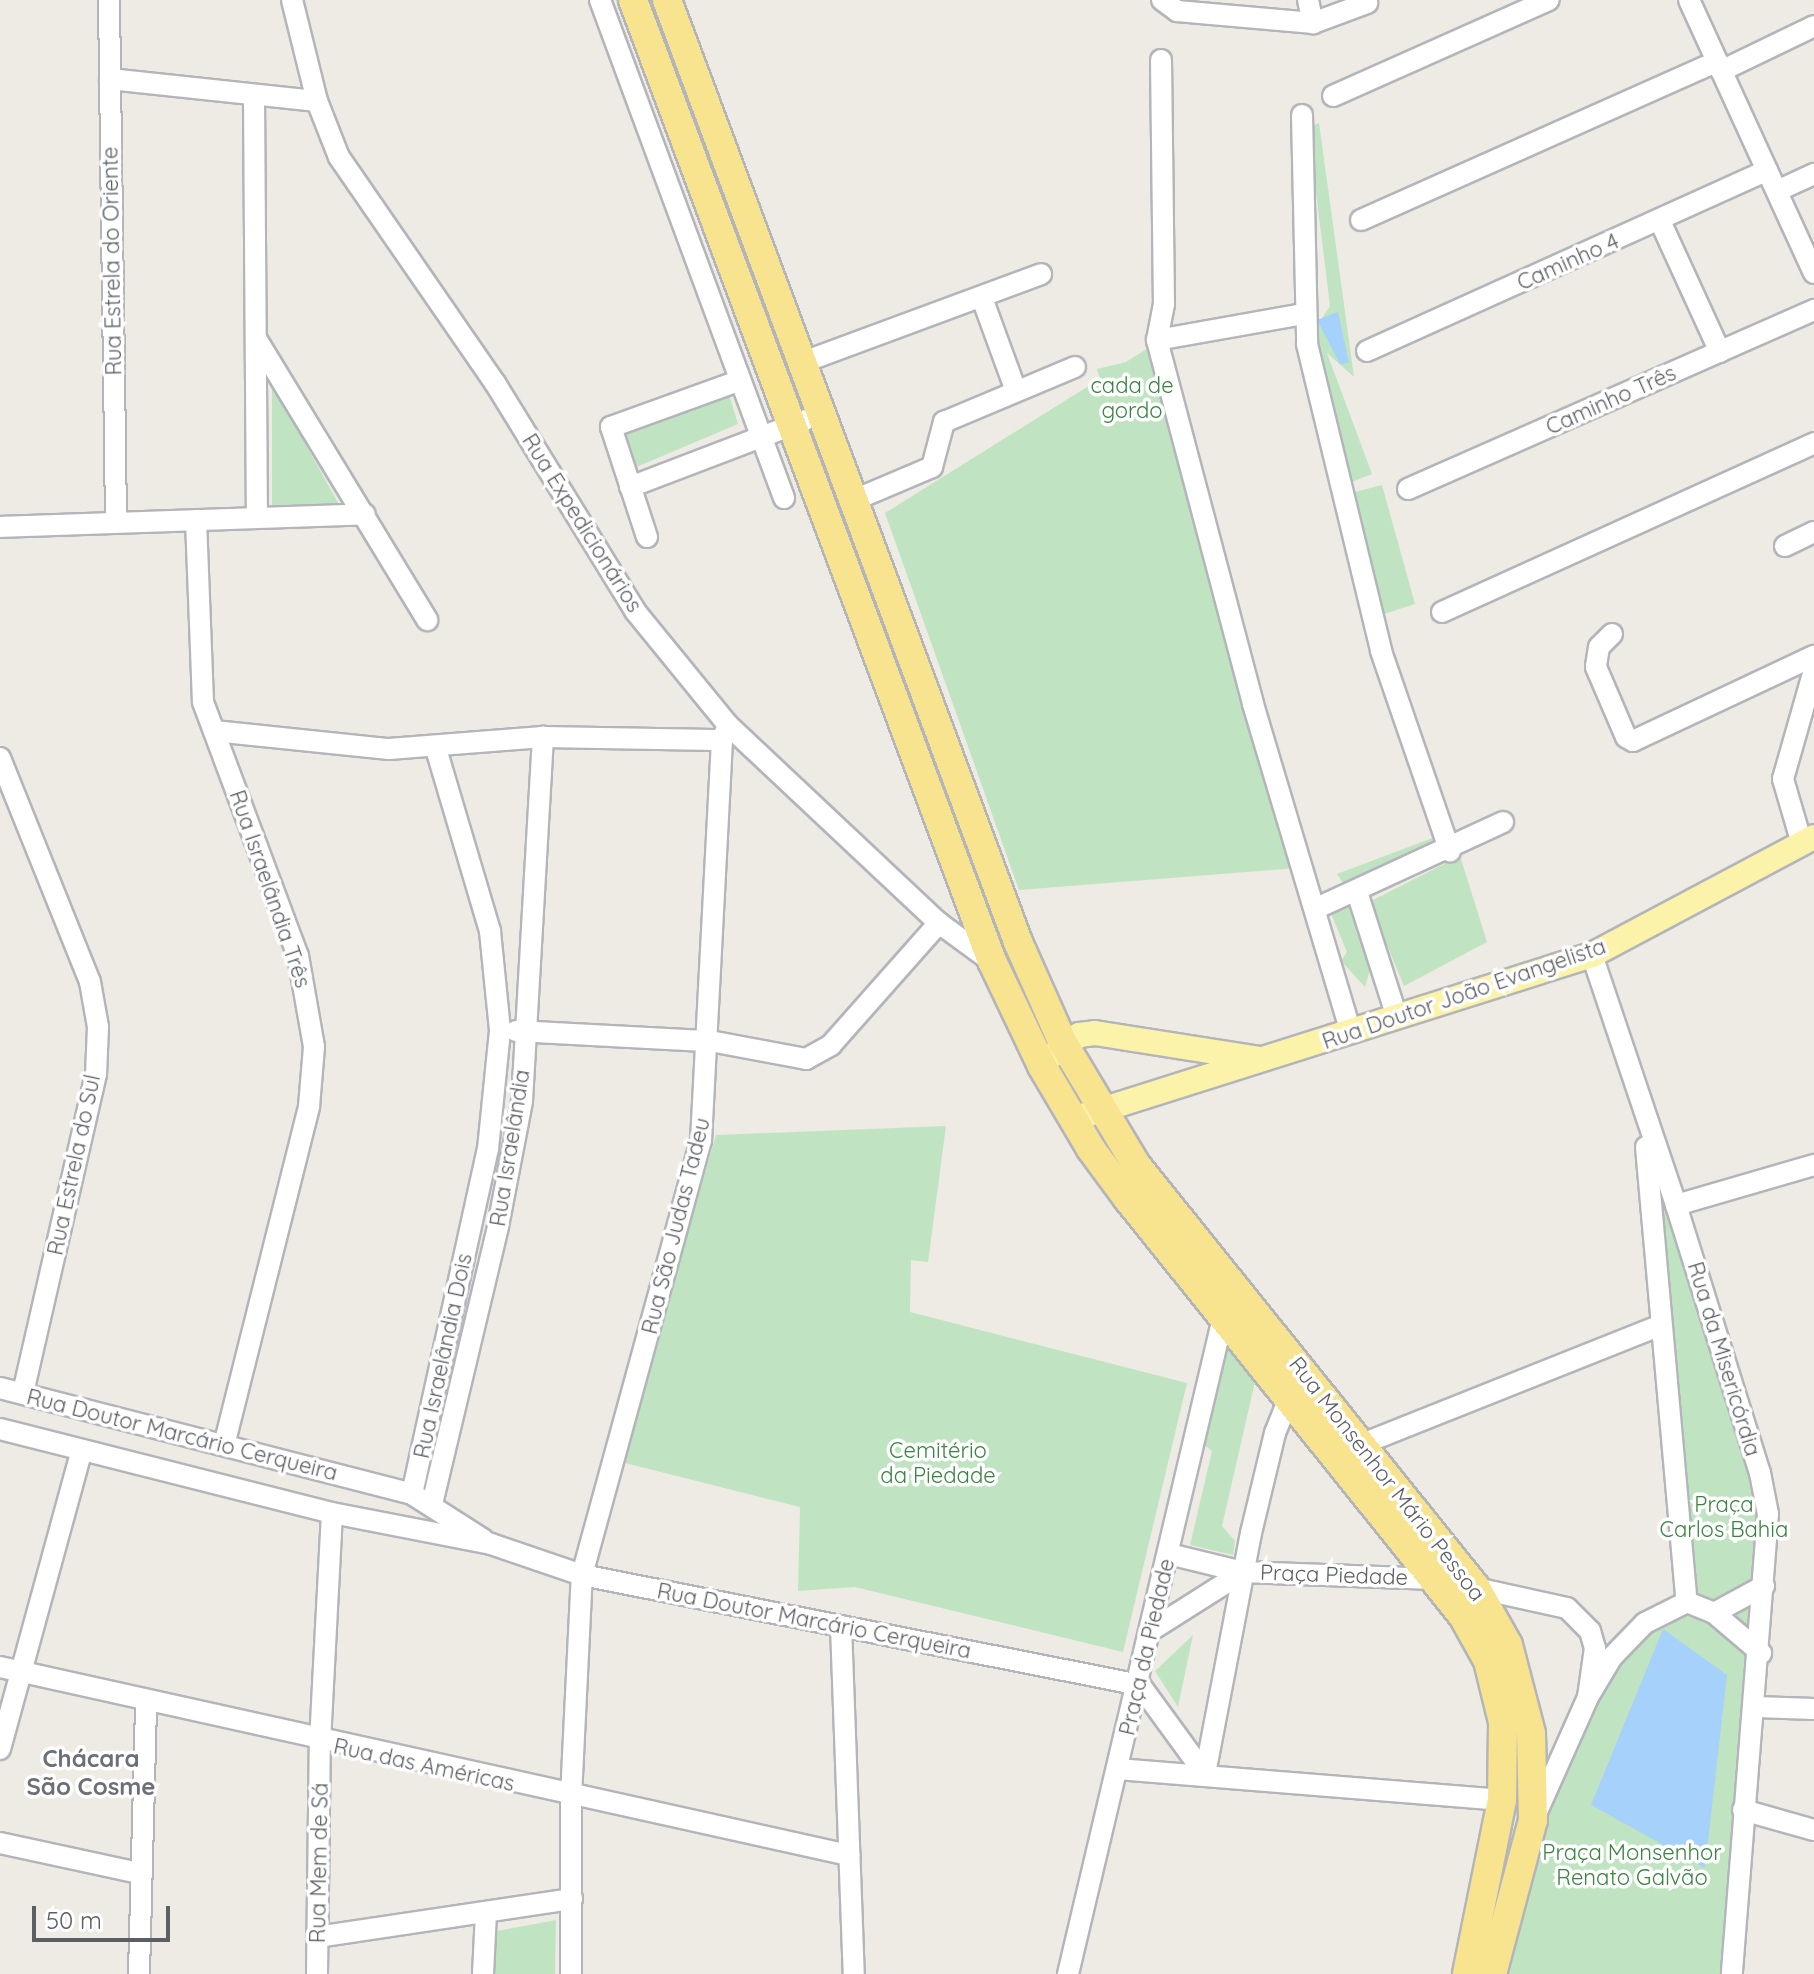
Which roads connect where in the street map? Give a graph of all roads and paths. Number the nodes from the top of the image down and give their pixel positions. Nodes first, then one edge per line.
1 (109, 0) edge
2 (292, 0) edge
3 (600, 0) edge
4 (633, 0) edge
5 (667, 0) edge
6 (1162, 0) edge
7 (1308, 0) edge
8 (1549, 0) edge
9 (1689, 0) edge
10 (1367, 3) dead end
11 (1344, 6) edge
12 (1313, 23) junction
13 (1814, 26) edge
14 (1161, 60) dead end
15 (1718, 66) junction
16 (110, 79) junction
17 (254, 96) junction
18 (1333, 96) dead end
19 (317, 101) junction
20 (1302, 115) dead end
21 (1767, 170) junction
22 (1814, 174) edge
23 (1777, 191) junction
24 (1361, 220) dead end
25 (1660, 221) junction
26 (1814, 273) edge
27 (1041, 274) dead end
28 (982, 298) junction
29 (1814, 310) edge
30 (1303, 314) junction
31 (257, 340) junction
32 (1157, 340) junction
33 (1367, 351) dead end
34 (1720, 352) junction
35 (801, 363) junction
36 (1075, 367) dead end
37 (738, 381) junction
38 (1016, 391) junction
39 (820, 414) junction
40 (788, 426) junction
41 (758, 438) junction
42 (1814, 443) edge
43 (630, 487) junction
44 (1408, 489) dead end
45 (784, 498) dead end
46 (852, 501) junction
47 (365, 514) junction
48 (257, 516) junction
49 (196, 520) junction
50 (116, 522) junction
51 (0, 527) edge
52 (1814, 532) edge
53 (647, 537) dead end
54 (1785, 546) dead end
55 (1442, 612) dead end
56 (427, 620) dead end
57 (1612, 634) dead end
58 (1814, 656) edge
59 (1814, 670) edge
60 (214, 731) junction
61 (725, 733) junction
62 (543, 737) junction
63 (436, 749) junction
64 (0, 758) edge
65 (1503, 822) dead end
66 (1808, 840) edge
67 (1450, 851) junction
68 (1357, 892) junction
69 (1317, 908) junction
70 (939, 923) junction
71 (1592, 955) junction
72 (992, 961) junction
73 (1397, 1017) junction
74 (500, 1030) junction
75 (526, 1032) junction
76 (1351, 1032) junction
77 (710, 1041) junction
78 (1063, 1043) junction
79 (1269, 1061) junction
80 (1042, 1066) junction
81 (1085, 1113) junction
82 (1644, 1119) junction
83 (1814, 1165) edge
84 (1676, 1205) junction
85 (1223, 1318) junction
86 (1661, 1325) junction
87 (0, 1388) edge
88 (23, 1394) junction
89 (1290, 1396) junction
90 (0, 1429) edge
91 (1362, 1444) junction
92 (224, 1445) junction
93 (82, 1450) junction
94 (412, 1494) junction
95 (432, 1504) junction
96 (332, 1513) junction
97 (491, 1544) junction
98 (1169, 1554) junction
99 (1243, 1572) junction
100 (582, 1575) junction
101 (1435, 1579) junction
102 (1764, 1586) junction
103 (1476, 1588) junction
104 (1687, 1602) junction
105 (1714, 1613) junction
106 (841, 1626) junction
107 (1153, 1629) junction
108 (1761, 1653) junction
109 (0, 1667) edge
110 (21, 1672) junction
111 (1140, 1685) junction
112 (1588, 1697) junction
113 (146, 1702) junction
114 (1756, 1707) junction
115 (1814, 1709) edge
116 (320, 1742) junction
117 (0, 1749) edge
118 (1118, 1769) junction
119 (1205, 1774) junction
120 (571, 1797) junction
121 (1502, 1800) junction
122 (1743, 1810) junction
123 (1533, 1820) junction
124 (1814, 1830) edge
125 (0, 1843) edge
126 (849, 1855) junction
127 (139, 1873) junction
128 (572, 1899) junction
129 (486, 1913) junction
130 (317, 1937) junction
131 (139, 1974) edge
132 (317, 1974) edge
133 (483, 1974) edge
134 (571, 1974) edge
135 (854, 1974) edge
136 (1068, 1974) edge
137 (1467, 1974) edge
138 (1492, 1974) edge
139 (1732, 1974) edge

1 - 16 street, Rua Estrela do Oriente
2 - 19 street, Rua Expedicionários
3 - 37 street
4 - 40 highway
5 - 35 highway
6 - 12 street
7 - 12 street
8 - 18 street
9 - 15 street
10 - 11 street
11 - 12 street
13 - 15 street
14 - 32 street
15 - 21 street
15 - 24 street
16 - 17 street
16 - 50 street, Rua Estrela do Oriente
17 - 19 street
17 - 31 street
19 - 61 street, Rua Expedicionários
20 - 30 street
21 - 23 street
21 - 25 street, Caminho 4
22 - 23 street
23 - 26 street
25 - 33 street, Caminho 4
25 - 34 street
27 - 28 street
28 - 35 street
28 - 38 street
29 - 34 street, Caminho Três
30 - 32 street
30 - 67 street
31 - 47 street
31 - 48 street
32 - 69 street
34 - 44 street, Caminho Três
35 - 39 highway
36 - 38 street
37 - 41 street
37 - 43 street
38 - 46 street
39 - 40 street
39 - 46 highway, Rua Monsenhor Mário Pessoa
40 - 41 street
40 - 72 highway, Rua Monsenhor Mário Pessoa
41 - 43 street
41 - 45 street
42 - 55 street
43 - 53 street
46 - 78 highway, Rua Monsenhor Mário Pessoa
47 - 48 street
47 - 56 street
48 - 49 street
49 - 50 street
49 - 60 street, Rua Israelândia Três
50 - 51 street
52 - 54 street
57 - 58 street
59 - 66 street
60 - 63 street
60 - 92 street, Rua Israelândia Três
61 - 62 street
61 - 70 street, Rua Expedicionários
61 - 77 street, Rua São Judas Tadeu
62 - 63 street
62 - 75 street, Rua Israelândia
63 - 74 street, Rua Israelândia Dois
64 - 88 street, Rua Estrela do Sul
65 - 67 street
66 - 71 main road, Rua Doutor João Evangelista
67 - 68 street
68 - 69 street
68 - 73 street
69 - 76 street
70 - 72 street, Rua Expedicionários
70 - 77 street
71 - 73 main road, Rua Doutor João Evangelista
71 - 82 street, Rua da Misericórdia
72 - 80 highway, Rua Monsenhor Mário Pessoa
73 - 76 main road, Rua Doutor João Evangelista
74 - 75 street
74 - 94 street, Rua Israelândia Dois
75 - 77 street
75 - 95 street, Rua Israelândia
76 - 79 main road, Rua Doutor João Evangelista
77 - 100 street, Rua São Judas Tadeu
78 - 79 main road
78 - 80 main road
78 - 81 highway, Rua Monsenhor Mário Pessoa
79 - 81 main road, Rua Doutor João Evangelista
80 - 81 highway, Rua Monsenhor Mário Pessoa
81 - 85 highway, Rua Monsenhor Mário Pessoa
81 - 91 highway, Rua Monsenhor Mário Pessoa
82 - 84 street, Rua da Misericórdia
82 - 86 street, Rua da Misericórdia
83 - 84 street
84 - 102 street, Rua da Misericórdia
85 - 89 highway, Rua Monsenhor Mário Pessoa
85 - 98 street, Praça da Piedade
86 - 91 street
86 - 104 street, Rua da Misericórdia
87 - 88 street, Rua Doutor Marcário Cerqueira
88 - 92 street, Rua Doutor Marcário Cerqueira
89 - 99 street
89 - 101 highway, Rua Monsenhor Mário Pessoa
90 - 93 street, Rua Doutor Marcário Cerqueira
91 - 103 highway, Rua Monsenhor Mário Pessoa
92 - 94 street, Rua Doutor Marcário Cerqueira
93 - 96 street, Rua Doutor Marcário Cerqueira
93 - 110 street
94 - 95 street, Rua Doutor Marcário Cerqueira
95 - 97 street, Rua Doutor Marcário Cerqueira
96 - 97 street, Rua Doutor Marcário Cerqueira
96 - 116 street, Rua Mem de Sá
97 - 100 street, Rua Doutor Marcário Cerqueira
98 - 99 street
98 - 107 street, Praça da Piedade
99 - 101 street, Praça Piedade
99 - 107 street, Praça Piedade
99 - 119 street
100 - 106 street, Rua Doutor Marcário Cerqueira
100 - 120 street, Rua São Judas Tadeu
101 - 103 street
101 - 121 highway, Rua Monsenhor Mário Pessoa
102 - 105 street
102 - 108 street, Rua da Misericórdia
103 - 112 street
103 - 123 highway, Rua Monsenhor Mário Pessoa
104 - 105 street
104 - 112 street
105 - 108 street
106 - 111 street, Rua Doutor Marcário Cerqueira
106 - 126 street
107 - 111 street, Praça da Piedade
108 - 114 street
109 - 110 street, Rua das Américas
110 - 113 street, Rua das Américas
110 - 117 street
111 - 118 street, Praça da Piedade
111 - 119 street
112 - 123 street
113 - 116 street, Rua das Américas
113 - 127 street
114 - 115 street
114 - 122 street
116 - 120 street, Rua das Américas
116 - 130 street, Rua Mem de Sá
118 - 119 street
118 - 136 street, Praça da Piedade
119 - 121 street
120 - 126 street, Rua das Américas
120 - 128 street, Rua São Judas Tadeu
121 - 137 highway, Rua Monsenhor Mário Pessoa
122 - 124 street
122 - 139 street
123 - 138 highway, Rua Monsenhor Mário Pessoa
125 - 127 street
126 - 135 street
127 - 131 street
128 - 129 street
128 - 134 street, Rua São Judas Tadeu
129 - 130 street
129 - 133 street
130 - 132 street, Rua Mem de Sá

